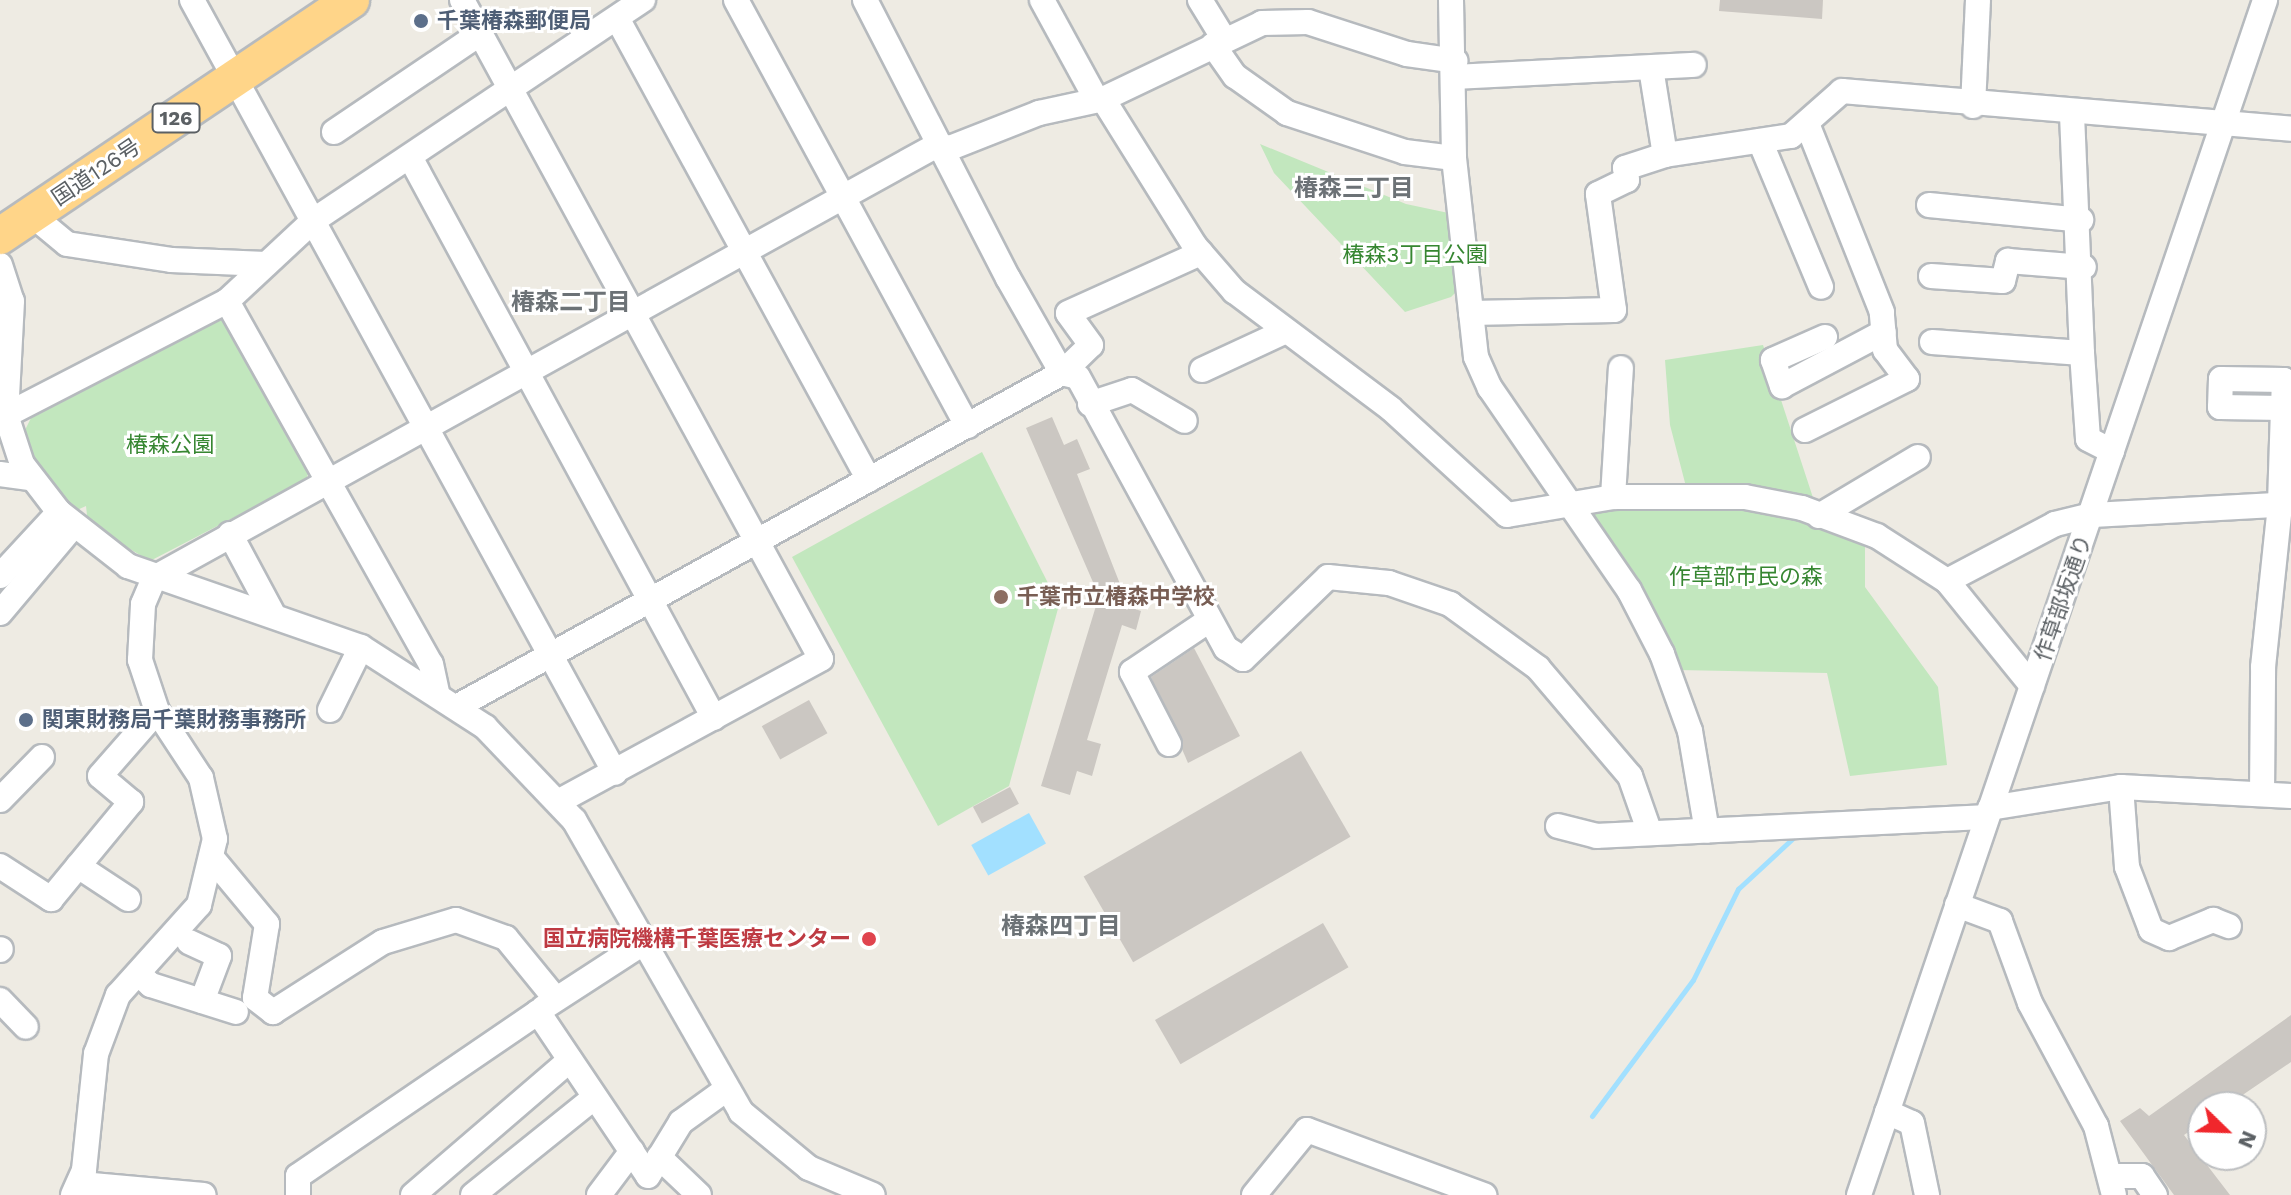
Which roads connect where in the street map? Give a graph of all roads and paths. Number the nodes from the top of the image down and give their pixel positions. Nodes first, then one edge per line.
1 (192, 0) edge
2 (321, 0) edge
3 (351, 0) edge
4 (462, 0) edge
5 (643, 0) edge
6 (736, 0) edge
7 (865, 0) edge
8 (1042, 0) edge
9 (1200, 0) edge
10 (1451, 0) edge
11 (1978, 0) edge
12 (2265, 0) edge
13 (617, 18) junction
14 (481, 33) junction
15 (1218, 42) junction
16 (1694, 65) dead end
17 (1651, 68) junction
18 (1456, 69) junction
19 (231, 72) junction
20 (512, 87) junction
21 (1099, 98) junction
22 (1973, 106) junction
23 (2072, 114) junction
24 (2223, 125) junction
25 (1808, 126) junction
26 (2291, 129) edge
27 (334, 132) dead end
28 (1760, 141) junction
29 (937, 145) junction
30 (1665, 155) junction
31 (410, 157) junction
32 (1454, 158) junction
33 (844, 197) junction
34 (1929, 205) dead end
35 (16, 214) edge
36 (314, 220) junction
37 (2081, 220) junction
38 (0, 236) edge
39 (745, 251) junction
40 (1201, 253) junction
41 (266, 264) junction
42 (0, 265) edge
43 (2084, 267) junction
44 (1931, 276) dead end
45 (1821, 287) dead end
46 (227, 301) junction
47 (635, 312) junction
48 (1471, 313) junction
49 (1284, 332) junction
50 (1884, 332) junction
51 (1825, 337) dead end
52 (1932, 342) dead end
53 (2082, 353) junction
54 (1621, 368) dead end
55 (1202, 370) dead end
56 (526, 371) junction
57 (1062, 373) junction
58 (1090, 404) junction
59 (2283, 408) dead end
60 (6, 415) junction
61 (1185, 421) dead end
62 (426, 425) junction
63 (967, 426) junction
64 (1805, 430) dead end
65 (2112, 451) junction
66 (1918, 457) dead end
67 (0, 474) edge
68 (30, 478) junction
69 (327, 479) junction
70 (869, 480) junction
71 (1613, 497) junction
72 (1569, 501) junction
73 (2285, 504) edge
74 (2091, 515) junction
75 (1819, 516) junction
76 (66, 519) junction
77 (230, 534) junction
78 (757, 542) junction
79 (0, 576) edge
80 (154, 578) junction
81 (1947, 581) junction
82 (650, 602) junction
83 (0, 613) edge
84 (274, 616) junction
85 (1208, 621) junction
86 (361, 647) junction
87 (551, 657) junction
88 (2032, 686) junction
89 (437, 692) junction
90 (458, 706) junction
91 (330, 710) dead end
92 (157, 711) junction
93 (714, 718) junction
94 (1169, 744) dead end
95 (42, 757) dead end
96 (615, 773) junction
97 (2121, 787) junction
98 (2262, 794) junction
99 (2291, 796) edge
100 (0, 800) edge
101 (560, 801) junction
102 (1989, 812) junction
103 (1558, 826) dead end
104 (1707, 831) junction
105 (1650, 833) junction
106 (212, 858) junction
107 (0, 866) edge
108 (78, 866) junction
109 (128, 899) dead end
110 (1957, 905) junction
111 (2229, 926) dead end
112 (189, 942) dead end
113 (640, 945) junction
114 (139, 974) junction
115 (0, 1000) edge
116 (202, 1001) junction
117 (546, 1005) junction
118 (236, 1012) dead end
119 (26, 1027) dead end
120 (570, 1060) junction
121 (724, 1091) junction
122 (595, 1097) junction
123 (1887, 1112) junction
124 (632, 1151) junction
125 (659, 1157) junction
126 (2112, 1186) edge
127 (845, 1190) edge
128 (79, 1191) edge
129 (204, 1195) edge
130 (298, 1195) edge
131 (413, 1195) edge
132 (473, 1195) edge
133 (599, 1195) edge
134 (699, 1195) edge
135 (873, 1195) edge
136 (1254, 1195) edge
137 (1484, 1195) edge
138 (1859, 1195) edge
139 (1927, 1195) edge
140 (2155, 1195) edge

1 - 19 street
2 - 19 highway, 国道126号 / 126
3 - 19 highway, 国道126号 / 126
4 - 14 street
5 - 13 street
6 - 33 street
7 - 29 street
8 - 21 street
9 - 15 street
10 - 18 street
11 - 22 street
12 - 24 street, 作草部坂通り
13 - 20 street
13 - 39 street
14 - 20 street
14 - 27 street
15 - 18 street
15 - 21 street
15 - 32 street
16 - 17 street
17 - 18 street
17 - 30 street
18 - 32 street
19 - 35 highway, 国道126号 / 126
19 - 36 street
20 - 31 street
20 - 47 street
21 - 29 street
21 - 40 street
22 - 23 street
22 - 25 street
23 - 24 street
23 - 37 street
24 - 26 street
24 - 65 street, 作草部坂通り
25 - 28 street
25 - 50 street
28 - 30 street
28 - 45 street
29 - 33 street
29 - 57 street
30 - 48 street
31 - 36 street
31 - 56 street
32 - 48 street
33 - 39 street
33 - 63 street
34 - 37 street
35 - 38 highway, 国道126号 / 126
35 - 41 street
36 - 41 street
36 - 62 street
37 - 43 street
39 - 47 street
39 - 70 street
40 - 49 street
40 - 57 street
41 - 46 street
42 - 60 street
43 - 44 street
43 - 53 street
46 - 60 street
46 - 69 street
47 - 56 street
47 - 78 street
48 - 72 street
49 - 55 street
49 - 72 street
50 - 51 street
50 - 64 street
52 - 53 street
53 - 65 street
54 - 71 street
56 - 62 street
56 - 82 street
57 - 58 street
57 - 63 street
58 - 61 street
58 - 85 street
59 - 73 street
60 - 68 street
62 - 69 street
62 - 87 street
63 - 70 street
65 - 74 street, 作草部坂通り
66 - 75 street
67 - 68 street
68 - 76 street
69 - 77 street
69 - 89 street
70 - 78 street
71 - 72 street
71 - 75 street
72 - 104 street
73 - 74 street
73 - 98 street
74 - 81 street
74 - 88 street, 作草部坂通り
75 - 81 street
76 - 79 street
76 - 80 street
76 - 83 street
77 - 80 street
77 - 84 street
78 - 82 street
78 - 93 street
80 - 84 street
80 - 92 street
81 - 88 street
82 - 87 street
82 - 93 street
84 - 86 street
85 - 94 street
85 - 105 street
86 - 89 street
86 - 91 street
87 - 90 street
87 - 96 street
88 - 102 street, 作草部坂通り
89 - 90 street
90 - 101 street
92 - 106 street
92 - 108 street
93 - 96 street
95 - 100 street
96 - 101 street
97 - 98 street
97 - 102 street
97 - 111 street
98 - 99 street
101 - 113 street
102 - 104 street
102 - 110 street, 作草部坂通り
103 - 105 street
104 - 105 street
106 - 114 street
106 - 117 street
107 - 108 street
108 - 109 street
110 - 123 street, 作草部坂通り
110 - 126 street
112 - 116 street
113 - 117 street
113 - 121 street
114 - 116 street
114 - 128 street
115 - 119 street
116 - 118 street
117 - 120 street
117 - 130 street
120 - 122 street
120 - 131 street
121 - 125 street
121 - 127 street
122 - 124 street
122 - 132 street
123 - 138 street, 作草部坂通り
123 - 139 street
124 - 125 street
124 - 133 street
125 - 134 street
126 - 140 street
127 - 135 street
128 - 129 street
136 - 137 street

